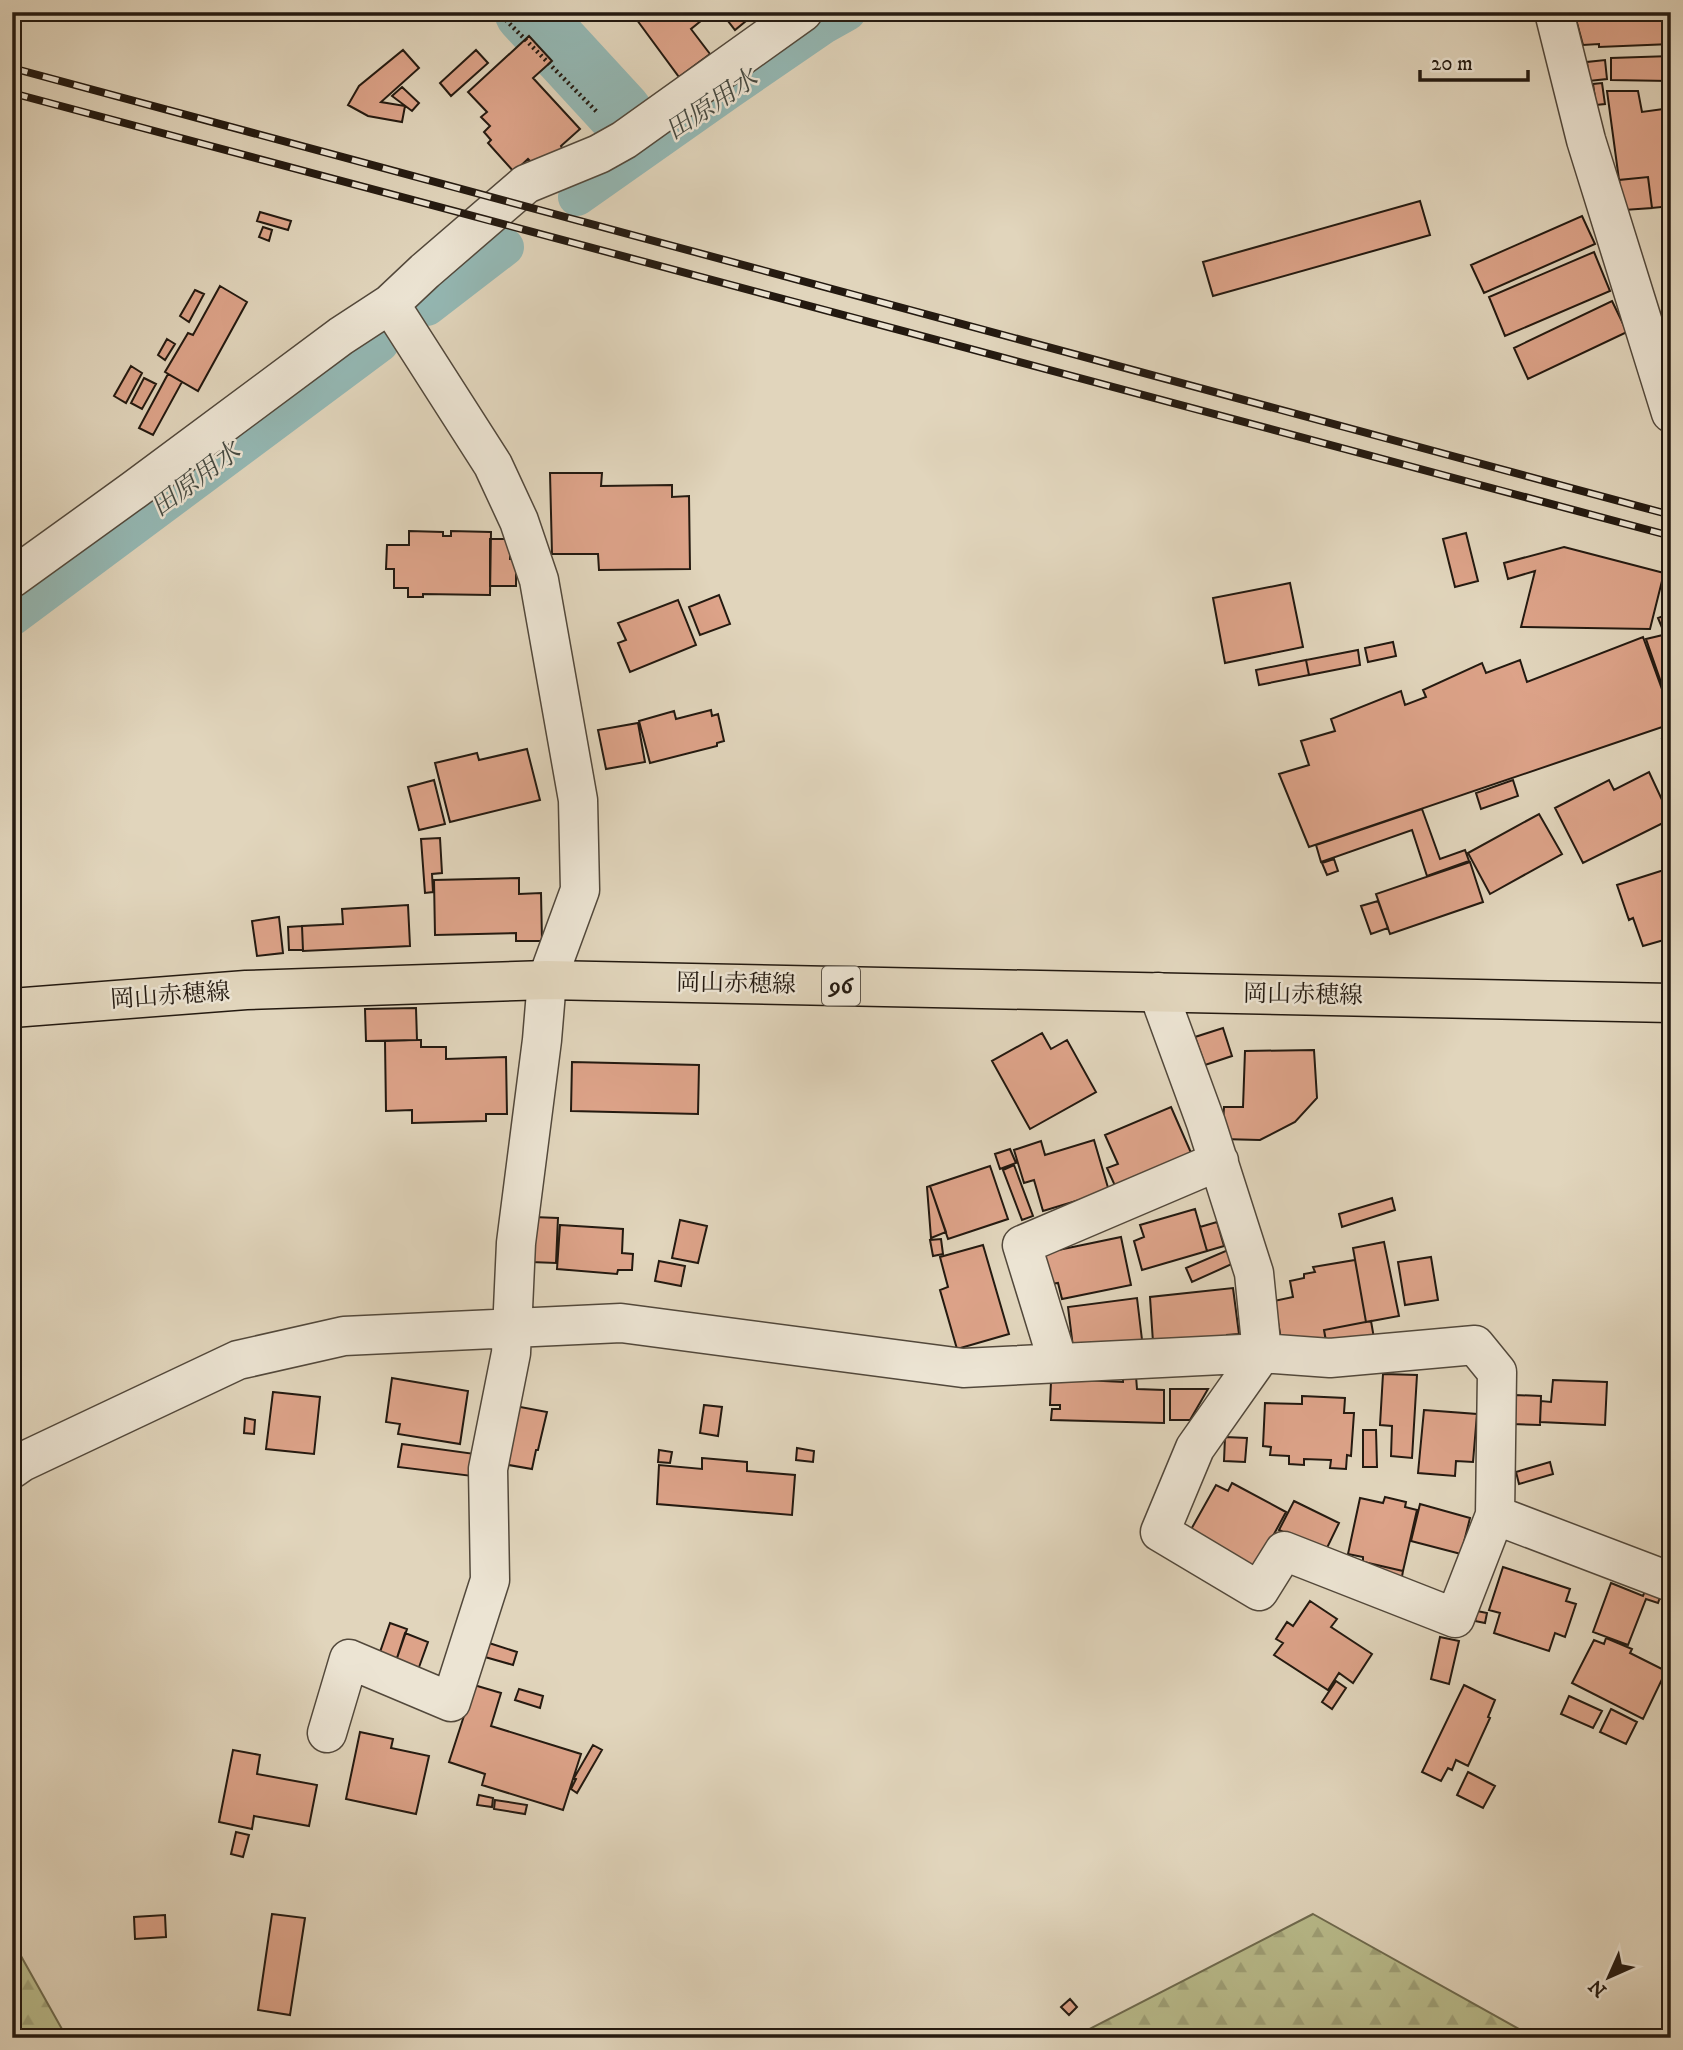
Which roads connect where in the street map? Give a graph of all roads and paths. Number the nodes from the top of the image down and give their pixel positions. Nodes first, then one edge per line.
1 (498, 12) edge
2 (803, 12) edge
3 (1554, 12) edge
4 (624, 140) junction
5 (390, 304) junction
6 (1671, 413) edge
7 (12, 578) edge
8 (547, 980) junction
9 (1158, 992) junction
10 (1671, 1003) edge
11 (12, 1008) edge
12 (1219, 1161) junction
13 (512, 1328) junction
14 (1262, 1353) junction
15 (1058, 1363) junction
16 (12, 1469) edge
17 (1494, 1515) junction
18 (1671, 1582) edge
19 (327, 1733) dead end

1 - 4 path
2 - 4 street
3 - 6 street
4 - 5 street
5 - 7 street
5 - 8 street
8 - 9 main road, 岡山赤穂線 / 96
8 - 11 main road, 岡山赤穂線 / 96
8 - 13 street
9 - 10 main road, 岡山赤穂線 / 96
9 - 12 street
12 - 14 street
12 - 15 street
13 - 15 street
13 - 16 street
13 - 19 street
14 - 15 street
14 - 17 street
14 - 17 street
17 - 18 street

